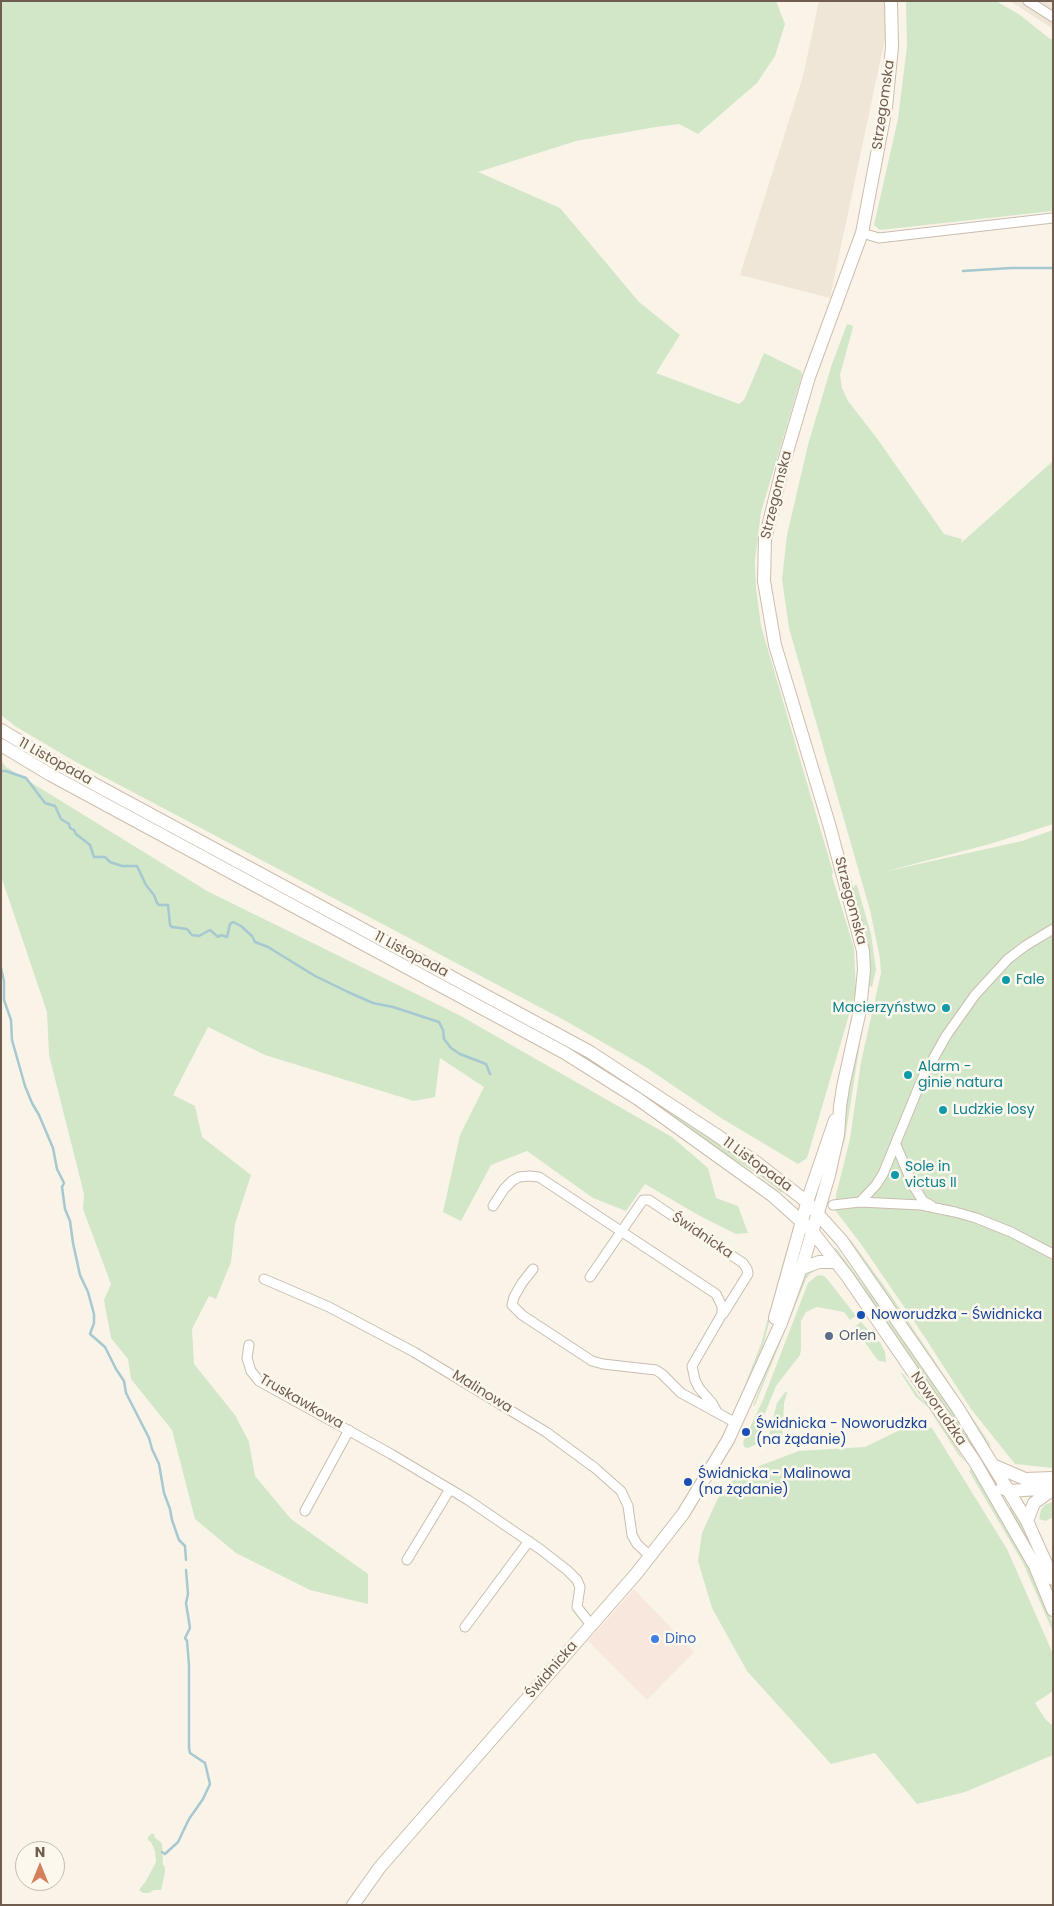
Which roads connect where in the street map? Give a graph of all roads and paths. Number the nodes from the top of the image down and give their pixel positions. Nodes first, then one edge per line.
1 (891, 1) edge
2 (1028, 1) edge
3 (1053, 17) edge
4 (1053, 218) edge
5 (862, 233) junction
6 (1, 730) edge
7 (1, 745) edge
8 (1053, 929) edge
9 (840, 1107) junction
10 (896, 1146) junction
11 (814, 1179) junction
12 (787, 1186) junction
13 (807, 1202) junction
14 (860, 1202) junction
15 (833, 1205) dead end
16 (493, 1206) dead end
17 (933, 1207) junction
18 (817, 1212) junction
19 (802, 1221) junction
20 (621, 1231) junction
21 (812, 1232) junction
22 (1053, 1254) edge
23 (836, 1262) junction
24 (802, 1268) junction
25 (533, 1269) dead end
26 (590, 1277) dead end
27 (264, 1279) dead end
28 (722, 1314) junction
29 (249, 1345) dead end
30 (763, 1362) junction
31 (717, 1412) junction
32 (736, 1423) junction
33 (349, 1430) junction
34 (995, 1466) junction
35 (1053, 1478) edge
36 (1025, 1479) junction
37 (986, 1480) junction
38 (450, 1489) junction
39 (1053, 1489) edge
40 (1009, 1491) junction
41 (1003, 1509) junction
42 (305, 1511) dead end
43 (1027, 1521) junction
44 (529, 1541) junction
45 (650, 1556) junction
46 (406, 1560) dead end
47 (1053, 1579) edge
48 (1053, 1610) edge
49 (592, 1626) junction
50 (465, 1627) dead end
51 (353, 1905) edge

1 - 5 main road, Strzegomska
2 - 3 street
4 - 5 street
5 - 9 main road, Strzegomska
6 - 12 main road, 11 Listopada
7 - 19 main road, 11 Listopada
8 - 10 street
9 - 11 main road, Strzegomska
9 - 18 main road, Strzegomska
10 - 14 street
10 - 17 street
11 - 12 main road
11 - 13 main road, Strzegomska
12 - 13 main road, 11 Listopada
13 - 18 main road, Noworudzka
13 - 19 main road, Świdnicka
14 - 15 street
14 - 17 street
16 - 20 street
17 - 22 street
18 - 21 main road, Strzegomska
18 - 34 main road, Noworudzka
19 - 21 main road, Noworudzka
19 - 30 main road, Świdnicka
20 - 26 street, Świdnicka
20 - 28 street
20 - 28 street, Świdnicka
21 - 23 main road, Noworudzka
21 - 24 main road, Świdnicka
23 - 24 main road
23 - 37 main road, Noworudzka
24 - 30 main road, Świdnicka
25 - 31 street, Świdnicka
27 - 45 street, Malinowa
28 - 31 street, Świdnicka
29 - 33 street, Truskawkowa
30 - 32 main road, Świdnicka
31 - 32 street, Świdnicka
32 - 45 main road, Świdnicka
33 - 38 street, Truskawkowa
33 - 42 street, Truskawkowa
34 - 36 main road
34 - 40 main road, Noworudzka
35 - 36 main road
36 - 40 main road
37 - 40 main road
37 - 41 main road, Noworudzka
38 - 44 street, Truskawkowa
38 - 46 street
39 - 40 main road
39 - 43 main road
40 - 41 main road
40 - 43 main road, Noworudzka
41 - 48 main road, Noworudzka
43 - 47 main road, Noworudzka
44 - 49 street, Truskawkowa
44 - 50 street
45 - 49 main road, Świdnicka
49 - 51 main road, Świdnicka

